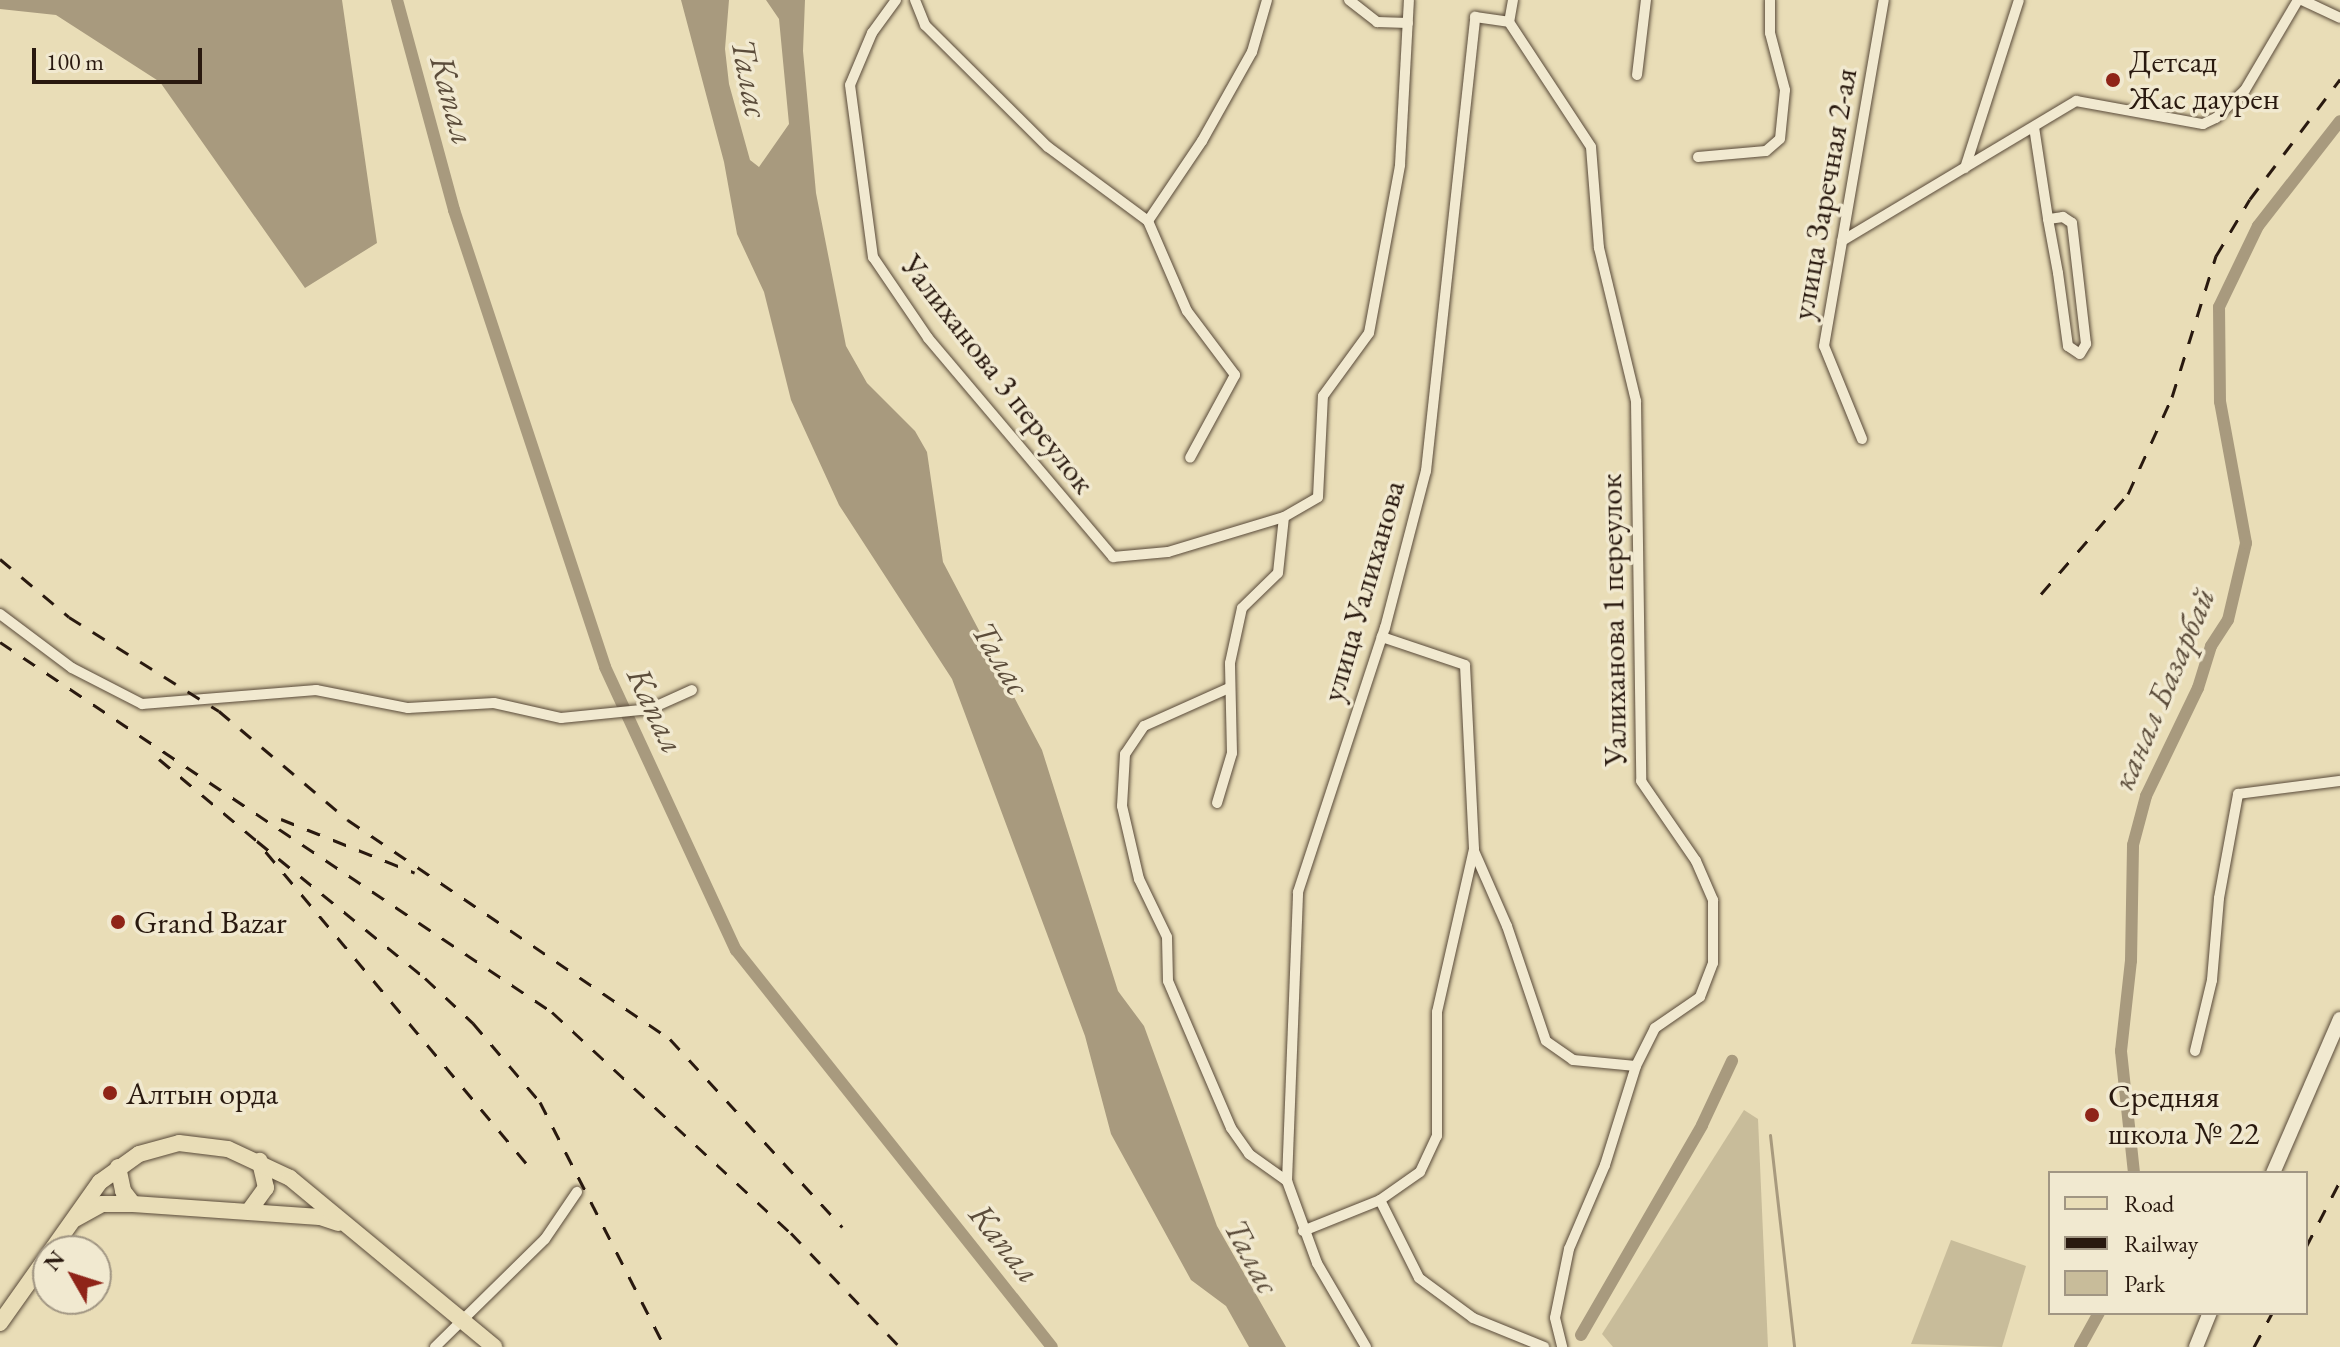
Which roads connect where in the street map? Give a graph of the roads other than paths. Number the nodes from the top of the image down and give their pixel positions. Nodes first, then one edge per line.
1 (896, 0) edge
2 (915, 0) edge
3 (1267, 0) edge
4 (1349, 0) edge
5 (1409, 0) edge
6 (1513, 0) edge
7 (1646, 0) edge
8 (1770, 0) edge
9 (1884, 0) edge
10 (2019, 0) edge
11 (2300, 0) edge
12 (2340, 18) edge
13 (1509, 22) junction
14 (1408, 23) junction
15 (1637, 75) dead end
16 (2034, 127) junction
17 (1698, 157) dead end
18 (1965, 168) junction
19 (2048, 219) junction
20 (1148, 221) junction
21 (1842, 241) junction
22 (2078, 271) junction
23 (2058, 273) junction
24 (1862, 439) dead end
25 (1190, 458) dead end
26 (1284, 517) junction
27 (0, 614) edge
28 (1382, 637) junction
29 (1229, 688) junction
30 (692, 690) dead end
31 (2340, 781) edge
32 (1217, 803) dead end
33 (1474, 849) junction
34 (2340, 1019) edge
35 (2195, 1051) dead end
36 (1636, 1066) junction
37 (260, 1161) junction
38 (118, 1167) junction
39 (2274, 1171) edge
40 (1287, 1181) junction
41 (577, 1192) dead end
42 (1380, 1200) junction
43 (133, 1204) junction
44 (249, 1211) junction
45 (61, 1230) junction
46 (1303, 1231) junction
47 (358, 1234) junction
48 (2209, 1315) edge
49 (465, 1322) junction
50 (0, 1323) edge
51 (435, 1347) edge
52 (494, 1347) edge
53 (1366, 1347) edge
54 (1544, 1347) edge
55 (1560, 1347) edge
56 (2196, 1347) edge

1 - 26 street, Уалиханова 3 переулок
2 - 20 street
3 - 20 street
4 - 14 street
5 - 14 street
6 - 13 street
7 - 15 street
8 - 17 street
9 - 21 street, улица Заречная 2-ая
10 - 18 street
11 - 12 street
11 - 16 street
13 - 28 street, улица Уалиханова
13 - 36 street, Уалиханова 1 переулок
14 - 26 street
16 - 18 street
16 - 19 street
18 - 21 street
19 - 22 street
19 - 23 street
20 - 25 street
21 - 24 street, улица Заречная 2-ая
22 - 23 street
22 - 23 street
26 - 29 street
27 - 30 street
28 - 33 street
28 - 40 street, улица Уалиханова
29 - 32 street
29 - 40 street
31 - 35 street
33 - 36 street
33 - 42 street
34 - 39 main road
36 - 55 street, Уалиханова 1 переулок
37 - 38 main road
37 - 44 main road
37 - 47 main road
38 - 43 main road
38 - 45 main road
40 - 46 street, улица Уалиханова
41 - 49 street
42 - 46 street
42 - 54 street
43 - 44 main road
43 - 45 main road
44 - 47 main road
45 - 50 main road
46 - 53 street, улица Уалиханова
47 - 49 main road
48 - 56 main road
49 - 51 street
49 - 52 main road

